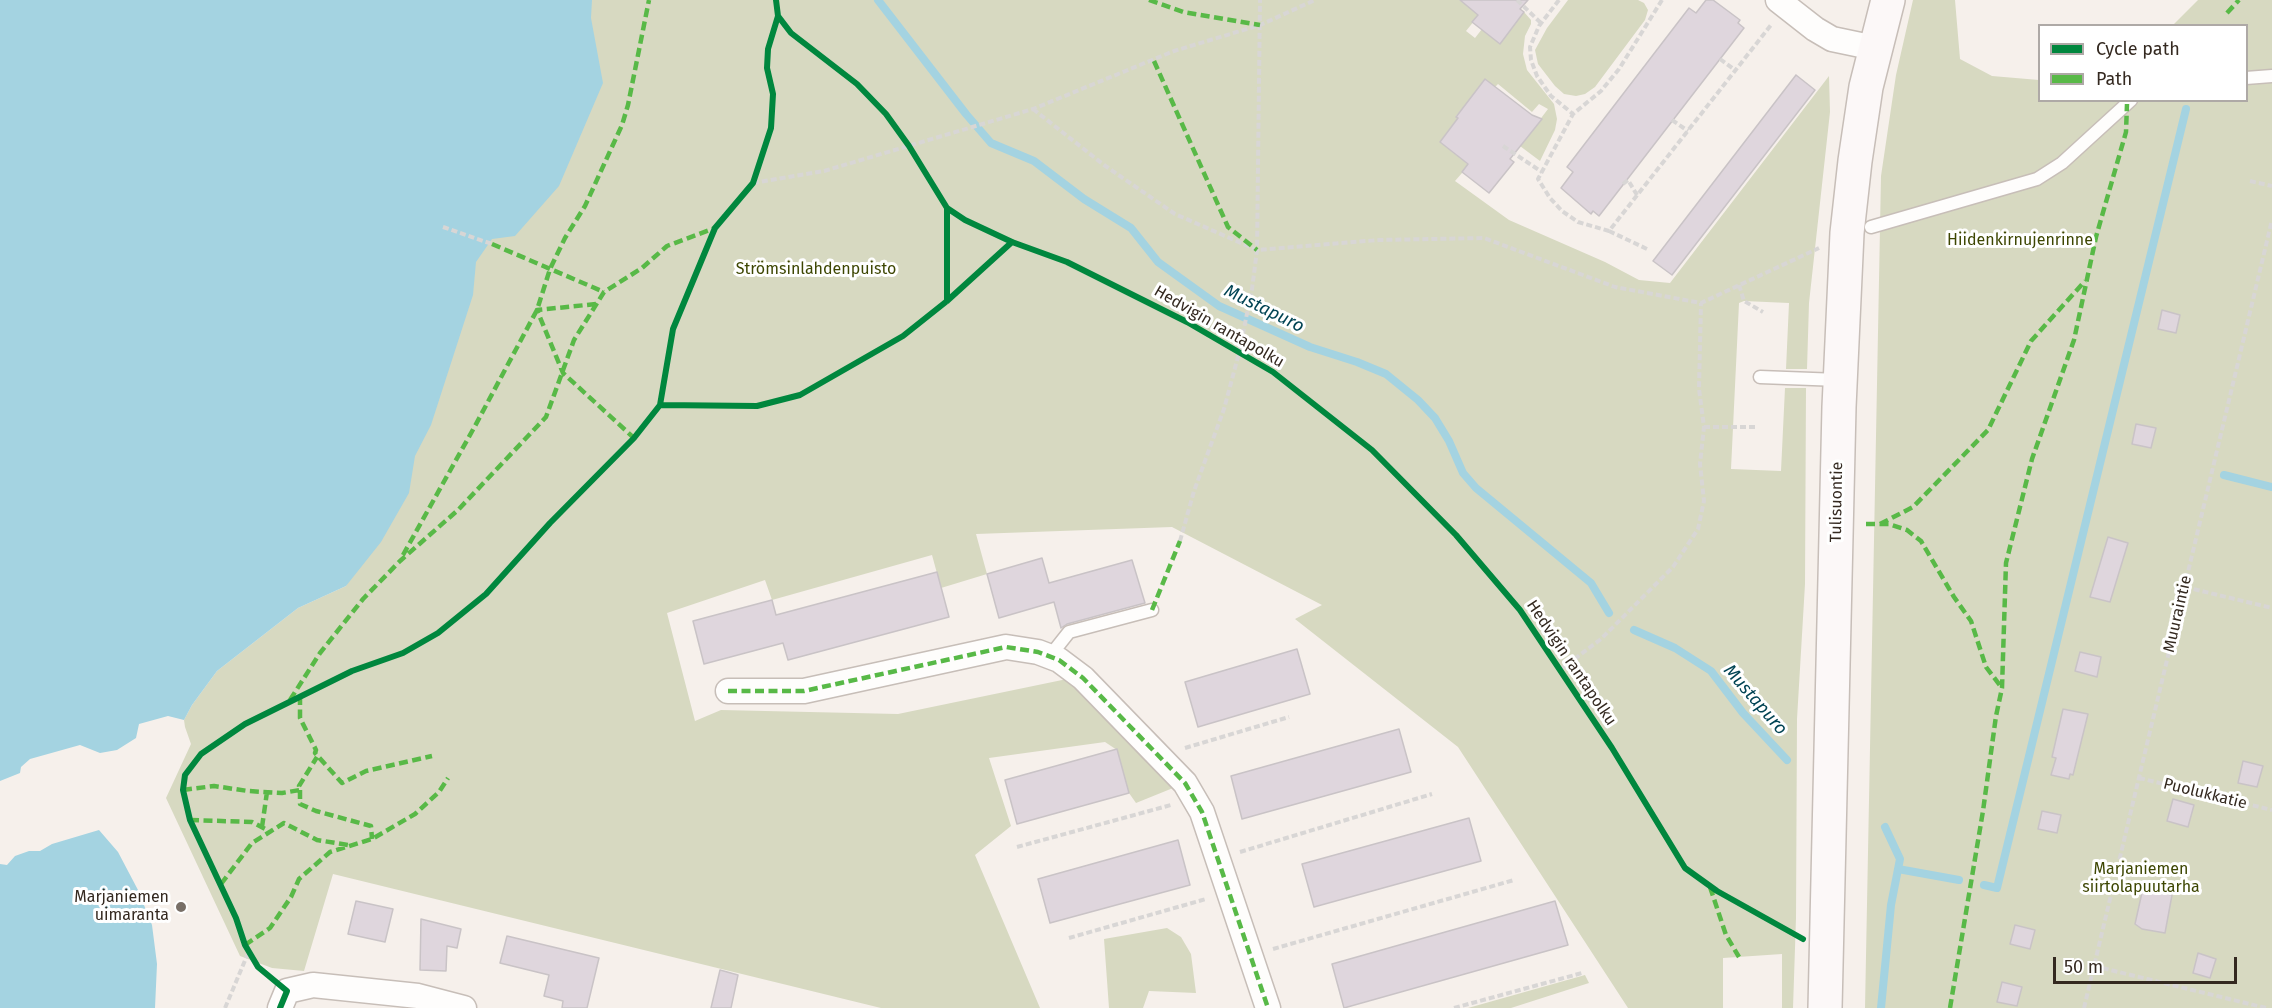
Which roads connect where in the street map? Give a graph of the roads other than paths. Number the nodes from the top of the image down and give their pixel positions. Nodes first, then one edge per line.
1 (1888, 0) edge
2 (1776, 11) edge
3 (1875, 48) junction
4 (2272, 76) edge
5 (2248, 78) edge
6 (2129, 102) edge
7 (1870, 227) dead end
8 (1760, 377) dead end
9 (1840, 380) junction
10 (1152, 609) dead end
11 (1050, 656) junction
12 (728, 691) dead end
13 (284, 999) edge
14 (464, 1008) edge
15 (1268, 1008) edge
16 (1825, 1008) edge

1 - 3 main road, Tulisuontie
2 - 3 street
3 - 9 main road, Tulisuontie
4 - 5 lane
6 - 7 lane
8 - 9 lane
9 - 16 main road, Tulisuontie
10 - 11 lane
11 - 12 street
11 - 15 street
13 - 14 street

